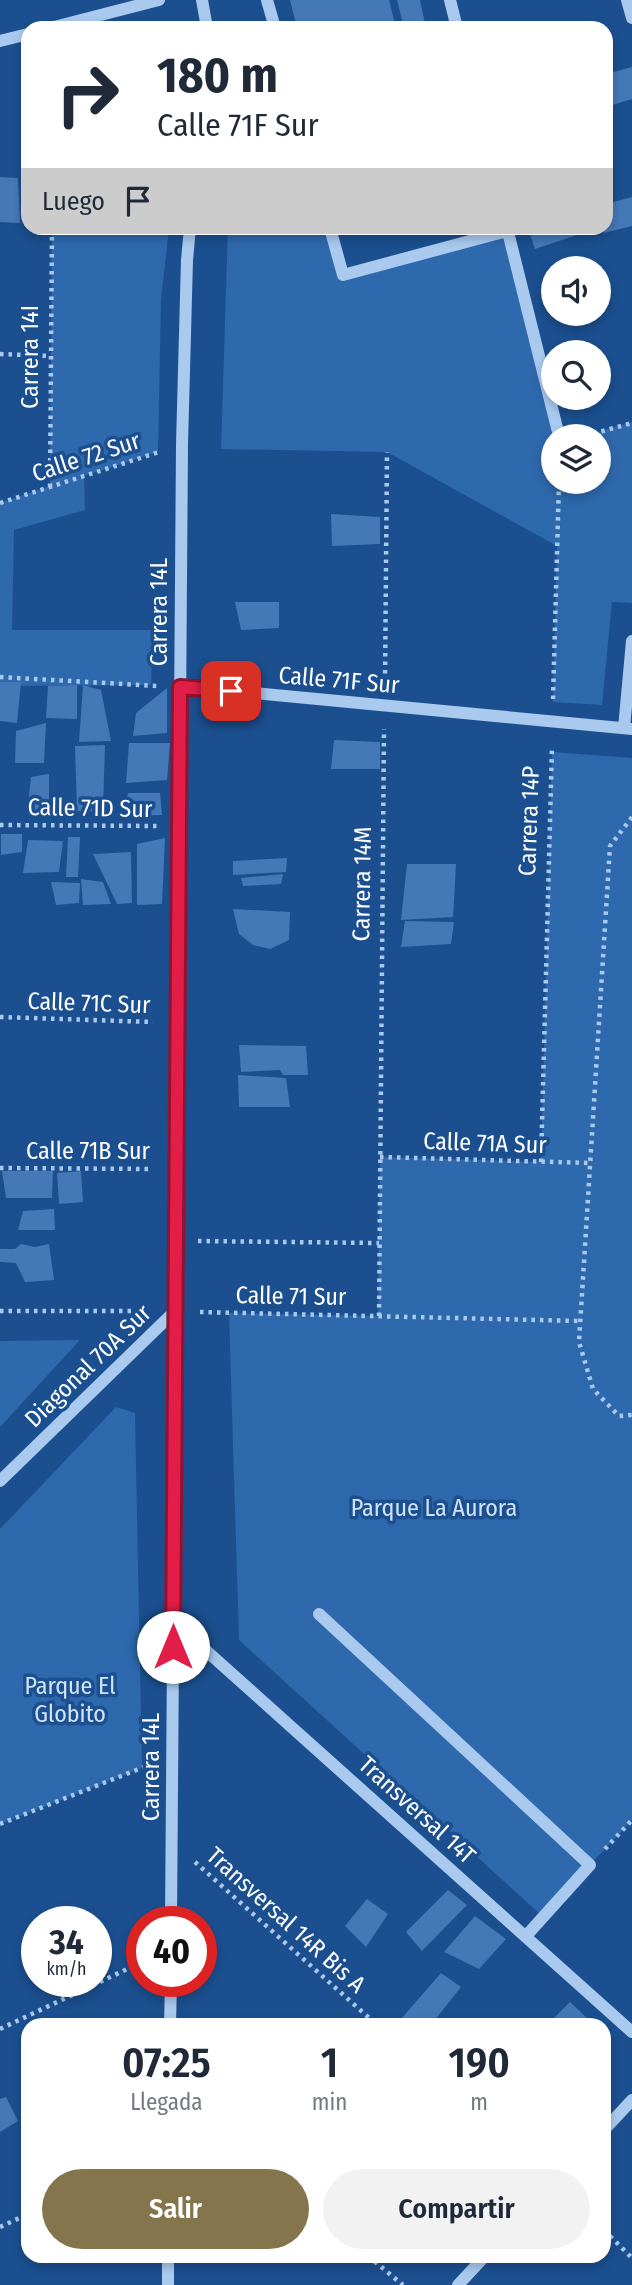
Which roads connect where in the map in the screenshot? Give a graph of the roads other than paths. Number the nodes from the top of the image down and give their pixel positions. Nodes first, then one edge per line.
1 (159, 0) edge
2 (202, 0) edge
3 (267, 0) edge
4 (450, 0) edge
5 (627, 0) edge
6 (632, 18) edge
7 (77, 21) edge
8 (206, 21) edge
9 (273, 21) edge
10 (455, 21) edge
11 (21, 35) edge
12 (1, 37) edge
13 (189, 235) edge
14 (332, 235) edge
15 (486, 235) edge
16 (509, 235) edge
17 (556, 424) edge
18 (632, 641) edge
19 (180, 687) junction
20 (628, 729) edge
21 (175, 1311) junction
22 (0, 1481) edge
23 (319, 1614) dead end
24 (173, 1621) junction
25 (171, 1906) edge
26 (526, 1936) junction
27 (170, 1997) edge
28 (170, 2018) edge
29 (632, 2032) edge
30 (632, 2100) edge
31 (611, 2122) edge
32 (168, 2263) edge
33 (478, 2263) edge
34 (168, 2285) edge
35 (458, 2285) edge

1 - 7 street
2 - 8 street
3 - 9 street
4 - 10 street
5 - 6 street
11 - 12 street
13 - 19 street, Carrera 14L
14 - 15 street
16 - 17 street
18 - 20 street
19 - 20 street, Calle 71F Sur
19 - 21 street, Carrera 14L
21 - 22 street, Diagonal 70A Sur
21 - 24 street, Carrera 14L
23 - 26 street
24 - 25 street, Carrera 14L
24 - 26 street, Transversal 14T
26 - 29 street, Transversal 14T
27 - 28 street
30 - 31 street
32 - 34 street
33 - 35 street

